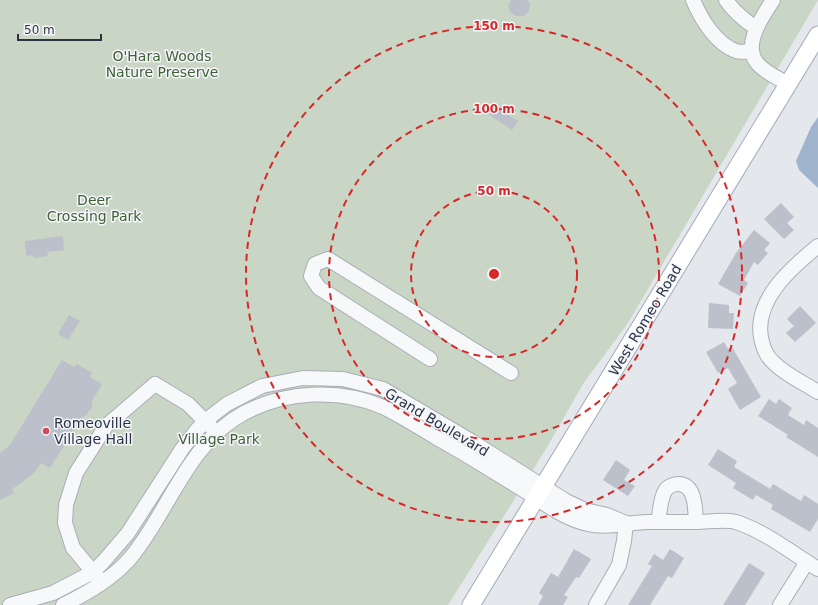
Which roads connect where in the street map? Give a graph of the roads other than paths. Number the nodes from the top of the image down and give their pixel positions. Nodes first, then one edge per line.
1 (693, 0) edge
2 (726, 0) edge
3 (773, 0) edge
4 (756, 28) junction
5 (818, 35) edge
6 (752, 51) junction
7 (788, 84) junction
8 (818, 246) edge
9 (430, 359) dead end
10 (511, 373) dead end
11 (818, 392) edge
12 (205, 421) junction
13 (217, 433) junction
14 (540, 493) junction
15 (658, 522) junction
16 (696, 522) junction
17 (626, 523) junction
18 (812, 565) edge
19 (93, 572) junction
20 (102, 582) junction
21 (10, 605) edge
22 (63, 605) edge
23 (472, 605) edge
24 (596, 605) edge
25 (780, 605) edge

1 - 6 street
2 - 4 street
3 - 4 street
4 - 6 street
5 - 7 main road, West Romeo Road
6 - 7 street
7 - 14 main road, West Romeo Road
8 - 11 street
9 - 10 street
12 - 13 street
12 - 14 street, Grand Boulevard
12 - 19 street, Grand Boulevard
12 - 19 street
13 - 14 street, Grand Boulevard
13 - 20 street, Grand Boulevard
14 - 17 street
14 - 23 main road, West Romeo Road
15 - 16 street
15 - 16 street
15 - 17 street
16 - 18 street
17 - 24 street
18 - 25 street
19 - 20 street
19 - 21 street, Grand Boulevard
20 - 22 street, Grand Boulevard

